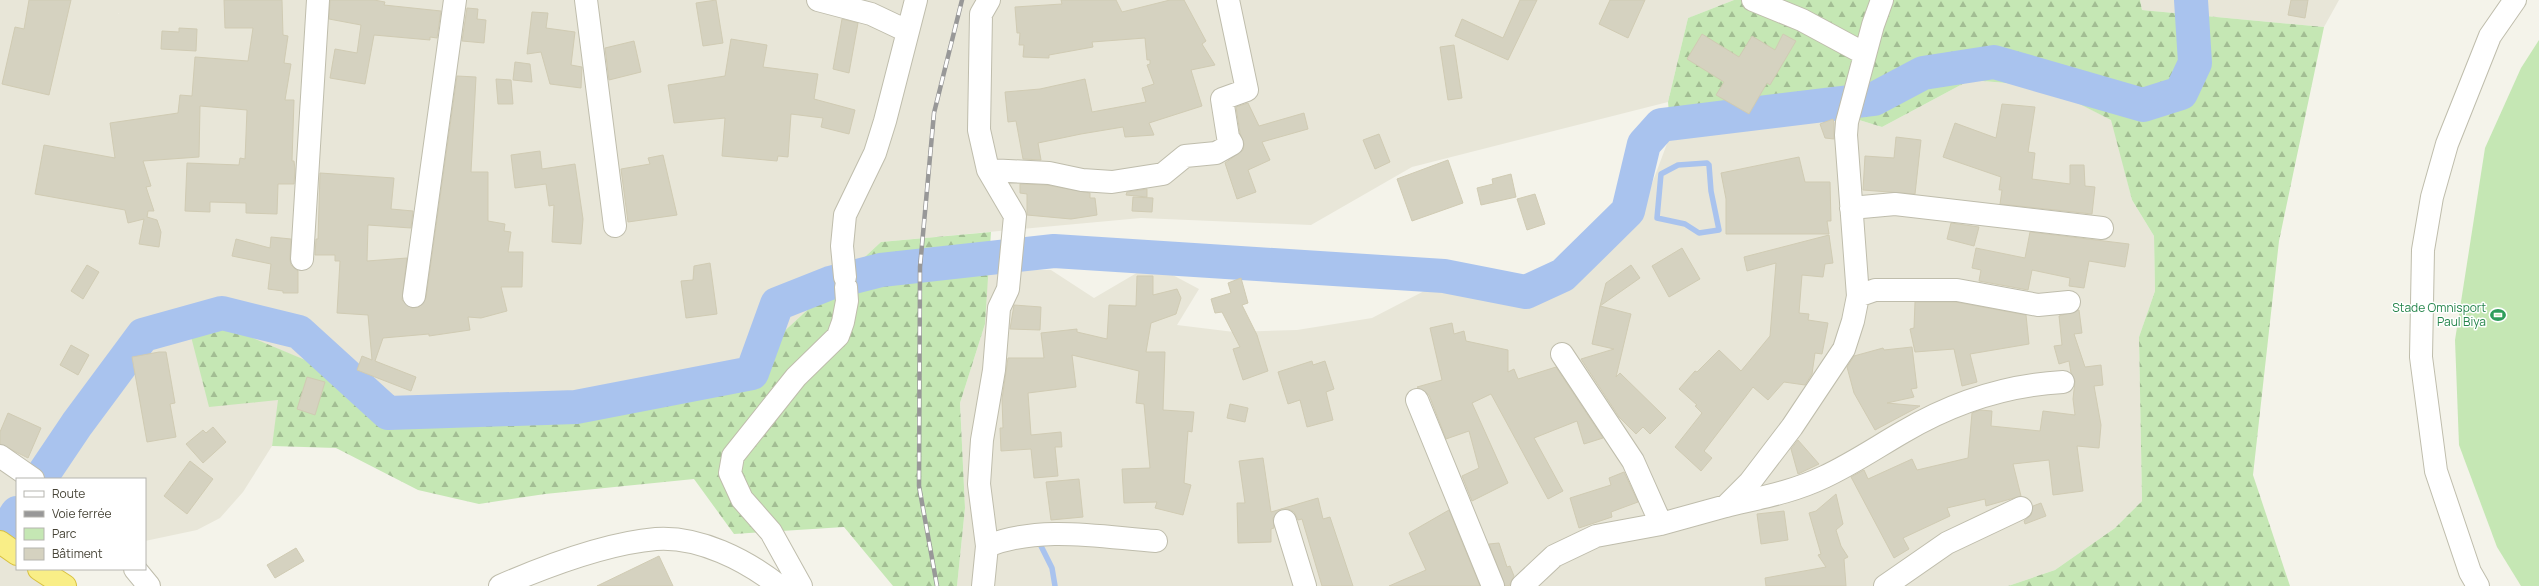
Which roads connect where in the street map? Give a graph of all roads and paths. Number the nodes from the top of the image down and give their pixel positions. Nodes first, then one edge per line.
1 (318, 0) edge
2 (455, 0) edge
3 (586, 0) edge
4 (818, 0) edge
5 (916, 0) edge
6 (988, 0) edge
7 (1228, 0) edge
8 (1753, 0) edge
9 (1882, 0) edge
10 (2515, 0) edge
11 (907, 31) junction
12 (1865, 54) junction
13 (988, 170) junction
14 (1851, 208) junction
15 (615, 226) dead end
16 (2102, 228) dead end
17 (302, 259) dead end
18 (414, 296) dead end
19 (1858, 296) junction
20 (2069, 302) dead end
21 (1562, 354) dead end
22 (2063, 382) dead end
23 (1417, 400) dead end
24 (0, 456) edge
25 (32, 478) edge
26 (1726, 506) junction
27 (2021, 508) dead end
28 (1285, 521) dead end
29 (1662, 524) junction
30 (1156, 540) dead end
31 (0, 542) edge
32 (987, 546) junction
33 (16, 553) edge
34 (41, 570) edge
35 (136, 570) edge
36 (65, 586) edge
37 (149, 586) edge
38 (500, 586) edge
39 (778, 586) edge
40 (801, 586) edge
41 (983, 586) edge
42 (1305, 586) edge
43 (1493, 586) edge
44 (1522, 586) edge
45 (1885, 586) edge
46 (2478, 586) edge

1 - 17 street
2 - 18 street
3 - 15 street
4 - 11 street
5 - 11 street
6 - 13 street
7 - 13 street
8 - 12 street
9 - 12 street
10 - 46 street
11 - 40 street
12 - 14 street
13 - 32 street
14 - 16 street
14 - 19 street
19 - 20 street
19 - 26 street
21 - 29 street
22 - 26 street
23 - 43 street
24 - 25 street
26 - 29 street
27 - 45 street
28 - 42 street
29 - 44 street
30 - 32 street
31 - 33 highway
32 - 41 street
34 - 36 highway
35 - 37 street
38 - 39 street

